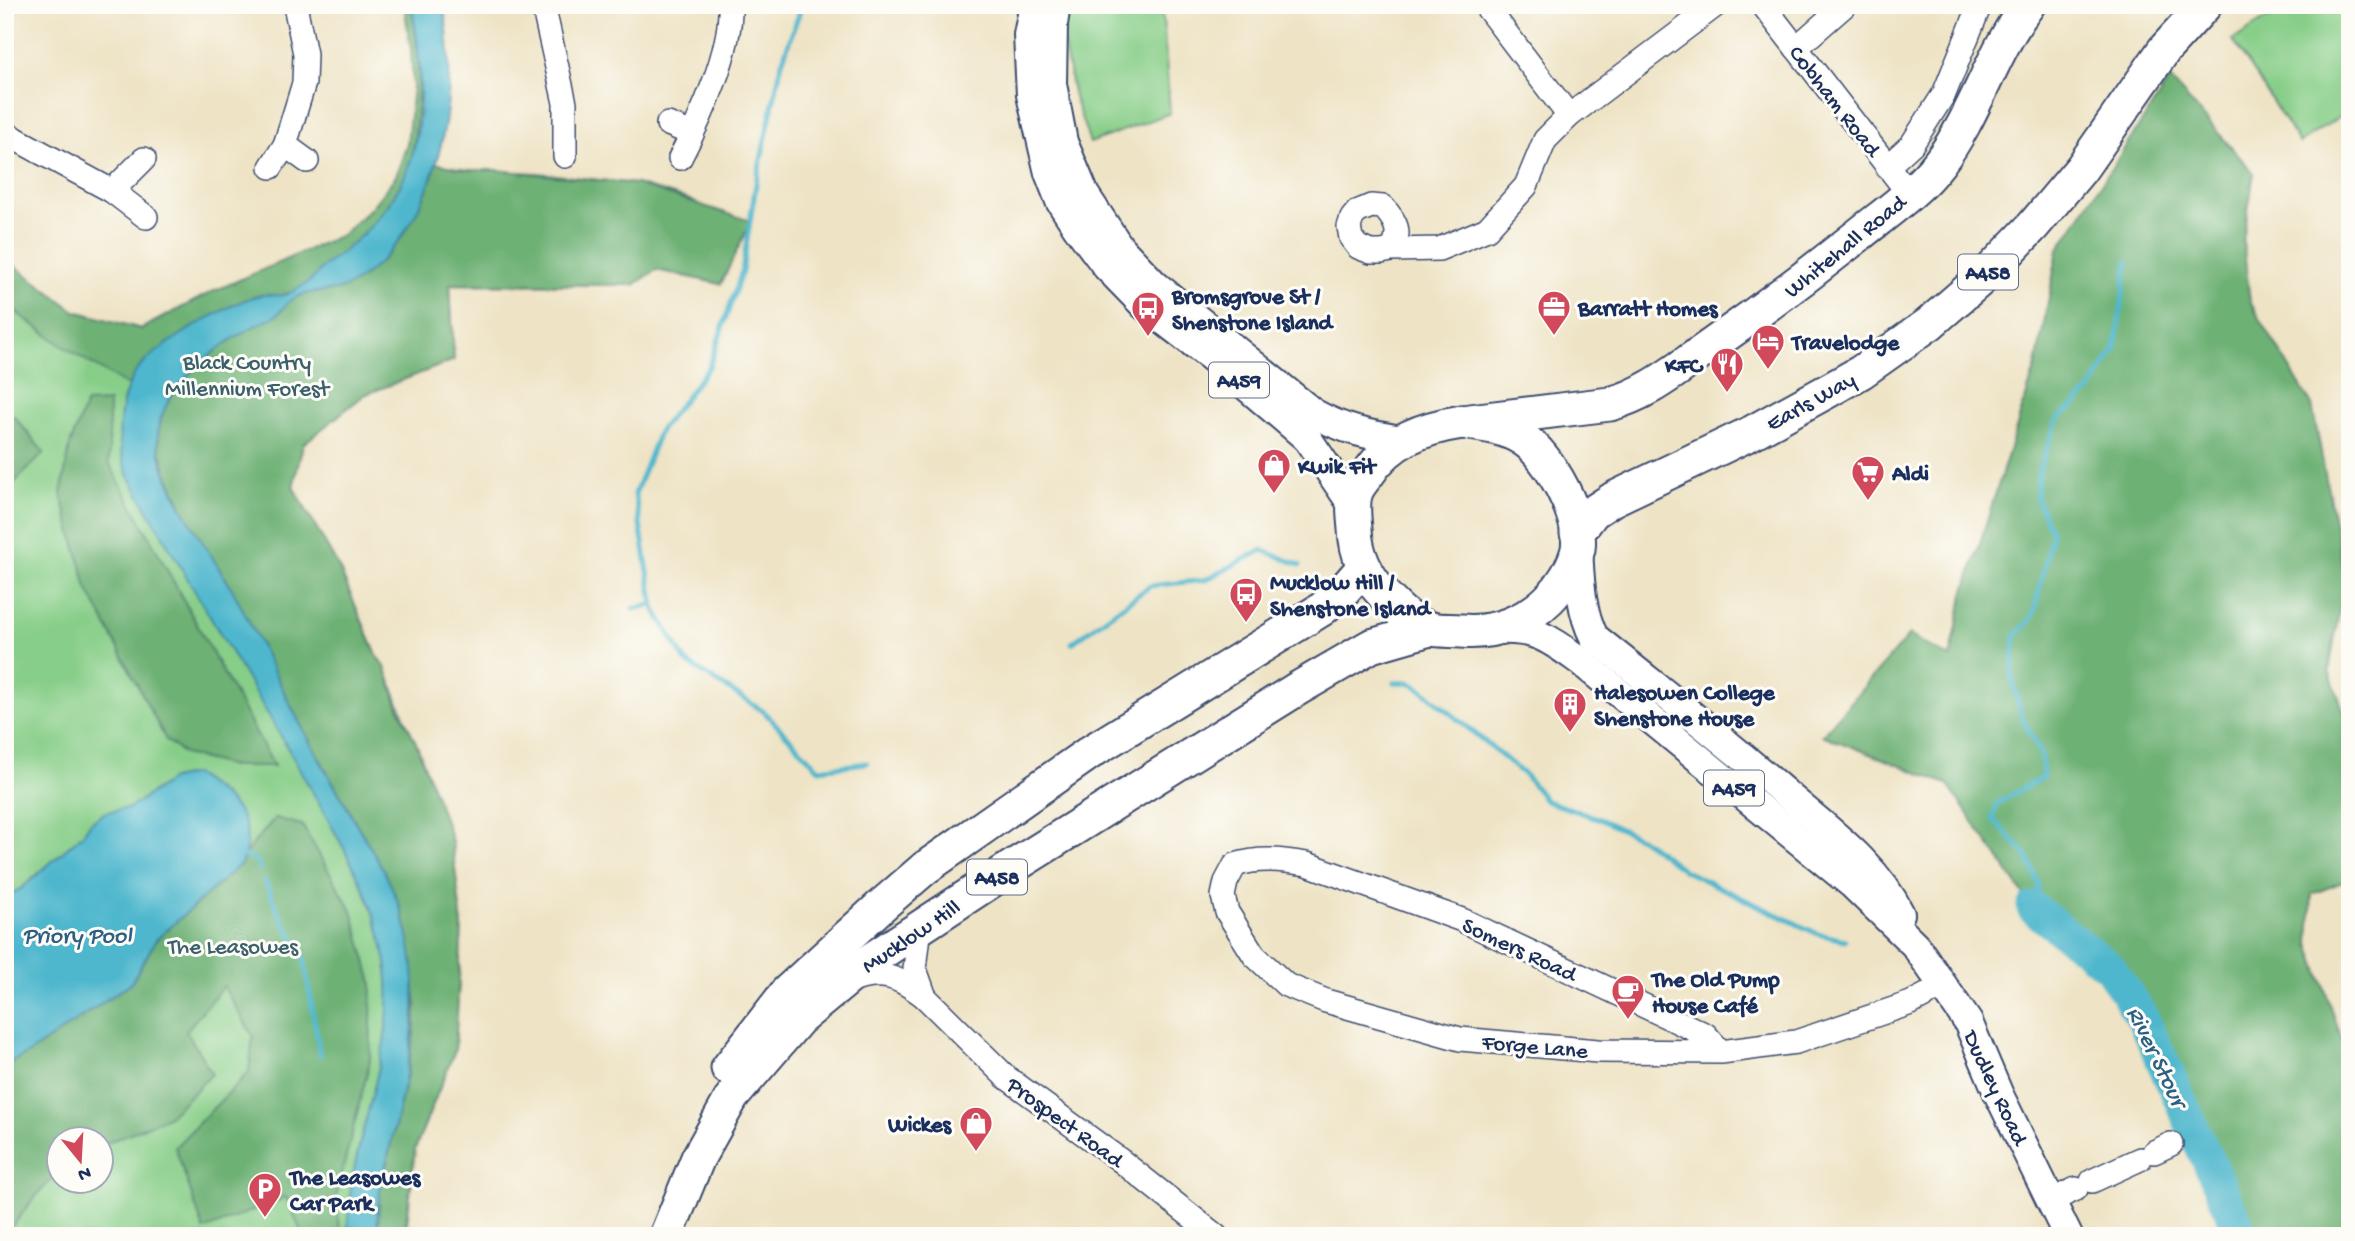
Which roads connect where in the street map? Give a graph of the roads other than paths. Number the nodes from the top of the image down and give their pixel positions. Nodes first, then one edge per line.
1 (295, 5) edge
2 (543, 5) edge
3 (730, 5) edge
4 (1034, 5) edge
5 (1056, 5) edge
6 (1485, 5) edge
7 (1716, 5) edge
8 (1763, 5) edge
9 (1846, 5) edge
10 (1980, 5) edge
11 (2011, 5) edge
12 (2028, 5) edge
13 (2205, 5) edge
14 (2005, 40) junction
15 (1796, 48) junction
16 (1569, 116) junction
17 (668, 124) dead end
18 (5, 133) edge
19 (692, 134) junction
20 (285, 145) junction
21 (565, 156) dead end
22 (680, 158) dead end
23 (144, 159) dead end
24 (307, 161) dead end
25 (271, 167) dead end
26 (1887, 167) junction
27 (112, 191) junction
28 (1909, 194) junction
29 (146, 217) dead end
30 (1392, 250) dead end
31 (1114, 258) junction
32 (1462, 422) junction
33 (1402, 440) junction
34 (1354, 508) junction
35 (1578, 540) junction
36 (1363, 568) junction
37 (1430, 629) junction
38 (1492, 630) junction
39 (1252, 859) joint
40 (920, 926) junction
41 (1914, 945) junction
42 (1942, 984) junction
43 (838, 986) junction
44 (925, 997) junction
45 (1721, 1052) junction
46 (2155, 1152) dead end
47 (2073, 1190) junction
48 (644, 1236) edge
49 (666, 1236) edge
50 (1216, 1236) edge
51 (2068, 1236) edge

1 - 20 street
2 - 21 street
3 - 19 street
4 - 31 main road, A459
5 - 31 main road, A459
6 - 16 street
7 - 16 street
8 - 15 street, Cobham Road
9 - 15 street
10 - 26 street
11 - 14 street
12 - 14 highway, Whitehall Road / A458
13 - 35 highway, Earls Way / A458
14 - 28 highway, Whitehall Road / A458
15 - 26 street, Cobham Road
16 - 30 street
17 - 19 street
18 - 27 street
19 - 22 street
20 - 24 street
20 - 25 street
23 - 27 street
26 - 28 street, Cobham Road
27 - 29 street
28 - 32 highway, Whitehall Road / A458
31 - 33 main road, A459
31 - 34 main road, A459
32 - 33 highway, A458
32 - 35 highway, A458
33 - 34 highway, A458
34 - 36 highway, A458
35 - 38 highway, A458
35 - 41 main road, A459
36 - 37 highway, A458
36 - 48 highway, Mucklow Hill / A458
37 - 38 highway, A458
37 - 40 highway, Mucklow Hill / A458
38 - 41 main road, A459
39 - 45 street, Somers Road
39 - 45 street, Forge Lane
40 - 43 highway, Mucklow Hill / A458
40 - 44 street, Prospect Road
41 - 42 main road, Dudley Road / A459
42 - 45 street, Forge Lane
42 - 47 main road, Dudley Road / A459
43 - 44 street, Prospect Road
43 - 49 highway, Mucklow Hill / A458
44 - 50 street, Prospect Road
46 - 47 street
47 - 51 main road, Dudley Road / A459

